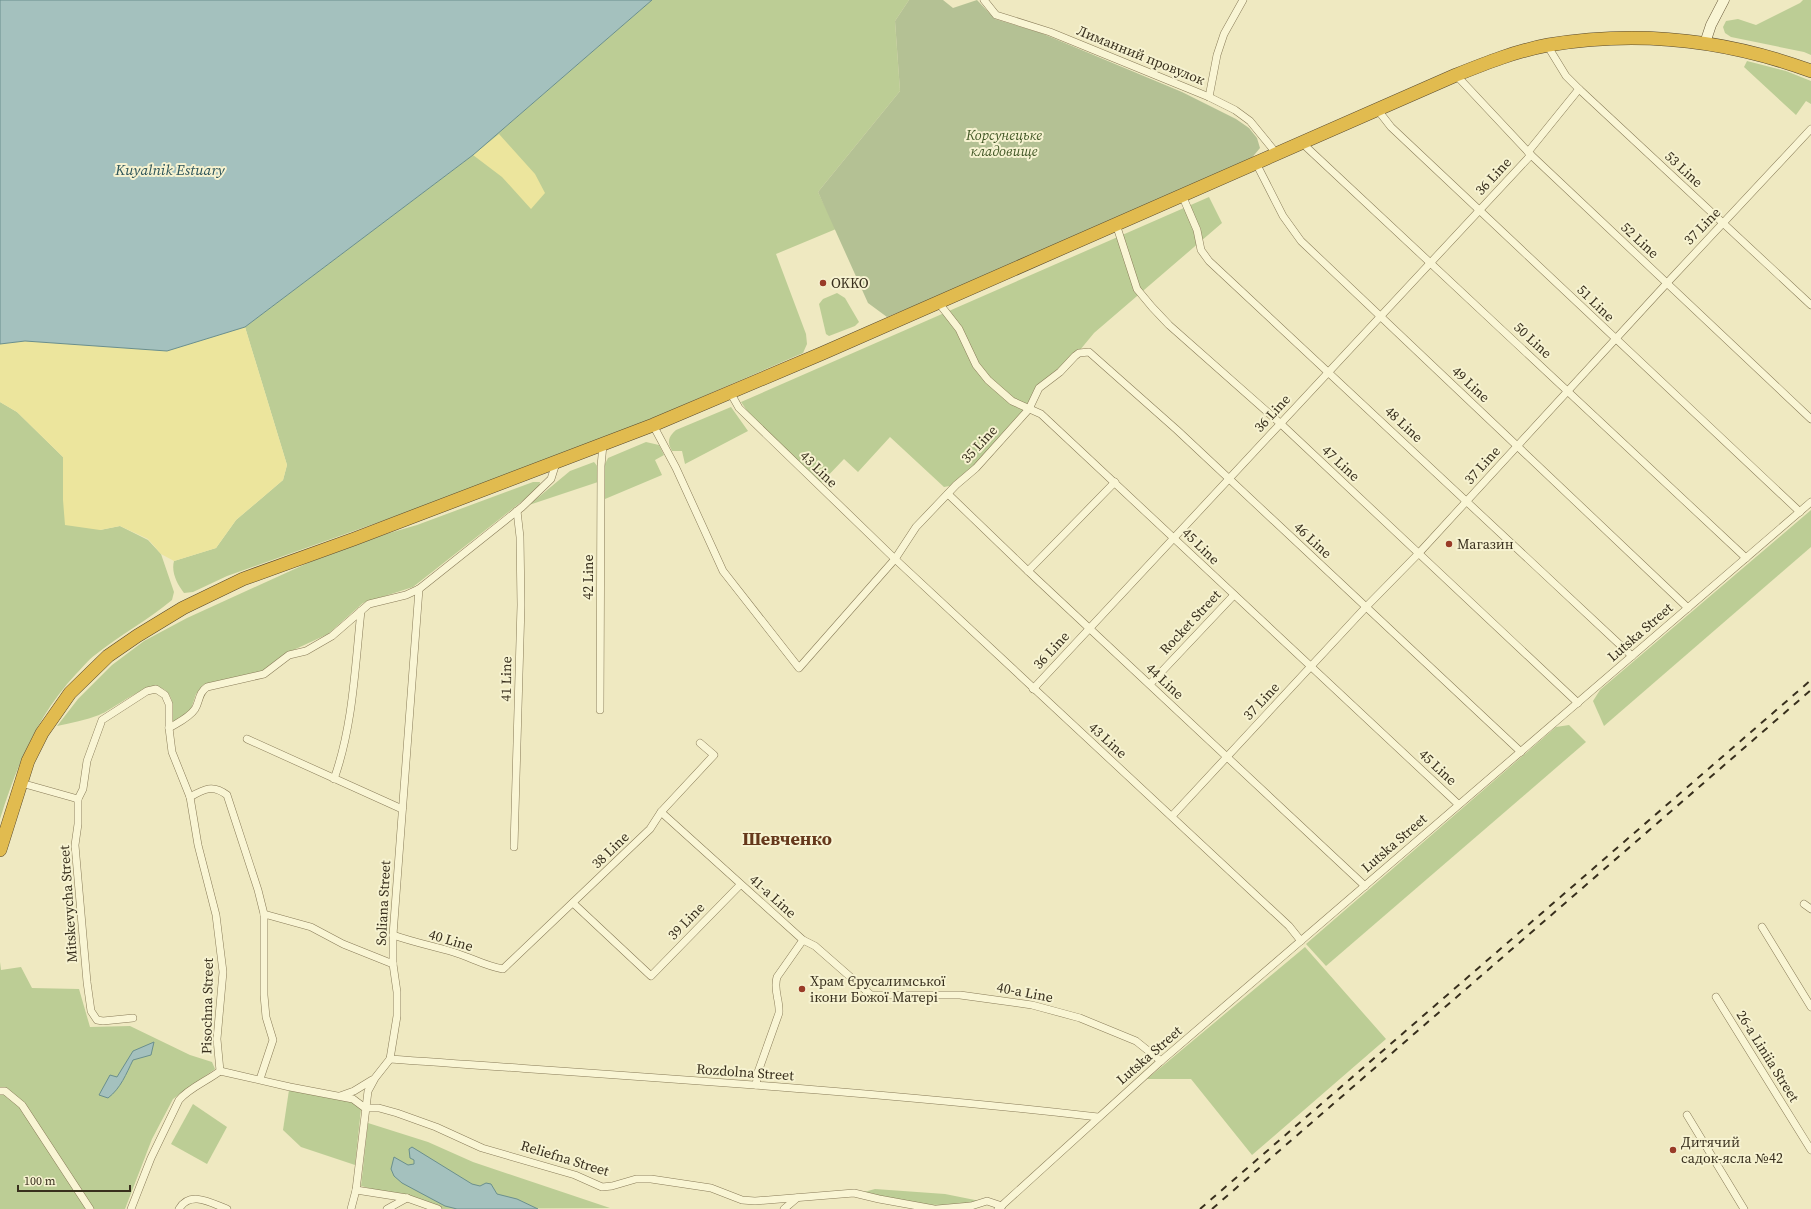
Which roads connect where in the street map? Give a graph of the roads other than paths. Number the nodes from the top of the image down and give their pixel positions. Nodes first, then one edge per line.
1 (984, 0) edge
2 (1242, 0) edge
3 (1724, 0) edge
4 (1705, 43) junction
5 (1547, 45) junction
6 (1811, 71) edge
7 (1456, 75) junction
8 (1579, 89) junction
9 (1209, 97) junction
10 (1377, 109) junction
11 (1811, 130) edge
12 (1302, 142) junction
13 (1530, 153) junction
14 (1277, 154) junction
15 (1256, 163) junction
16 (1182, 195) junction
17 (1479, 209) junction
18 (1723, 223) junction
19 (1116, 224) junction
20 (1431, 262) junction
21 (1667, 282) junction
22 (938, 302) junction
23 (1811, 305) edge
24 (1380, 317) junction
25 (1616, 340) junction
26 (1085, 352) joint
27 (1328, 371) junction
28 (1568, 390) junction
29 (730, 392) junction
30 (1029, 409) junction
31 (1811, 419) edge
32 (1280, 424) junction
33 (653, 425) junction
34 (603, 445) junction
35 (1517, 445) junction
36 (556, 463) junction
37 (1228, 478) junction
38 (1115, 482) junction
39 (948, 494) junction
40 (1467, 501) junction
41 (1811, 502) edge
42 (517, 511) junction
43 (1800, 512) junction
44 (1174, 537) junction
45 (1419, 553) junction
46 (1746, 558) junction
47 (895, 559) junction
48 (1028, 571) junction
49 (419, 589) junction
50 (1234, 595) junction
51 (1366, 607) junction
52 (1688, 608) junction
53 (361, 611) junction
54 (1089, 628) junction
55 (1632, 656) junction
56 (1311, 666) junction
57 (1150, 684) junction
58 (156, 689) joint
59 (1033, 689) junction
60 (1578, 703) junction
61 (600, 710) dead end
62 (169, 728) junction
63 (247, 740) dead end
64 (700, 743) dead end
65 (1521, 752) junction
66 (1227, 756) junction
67 (334, 779) junction
68 (20, 783) junction
69 (190, 797) junction
70 (78, 799) junction
71 (1458, 804) junction
72 (402, 808) junction
73 (661, 812) junction
74 (1172, 816) junction
75 (514, 847) dead end
76 (0, 850) edge
77 (740, 885) junction
78 (1365, 886) junction
79 (573, 903) junction
80 (1804, 904) dead end
81 (1811, 909) edge
82 (264, 914) junction
83 (1762, 927) dead end
84 (392, 935) junction
85 (803, 940) junction
86 (1301, 942) junction
87 (393, 964) junction
88 (503, 970) joint
89 (871, 994) joint
90 (1716, 997) dead end
91 (1811, 1007) edge
92 (133, 1018) dead end
93 (390, 1059) junction
94 (1161, 1061) junction
95 (220, 1071) junction
96 (374, 1078) junction
97 (260, 1079) junction
98 (756, 1086) junction
99 (0, 1091) edge
100 (340, 1096) junction
101 (365, 1108) junction
102 (1687, 1115) dead end
103 (1098, 1117) junction
104 (1811, 1150) edge
105 (356, 1190) junction
106 (407, 1198) junction
107 (797, 1198) junction
108 (1000, 1207) edge
109 (90, 1209) edge
110 (131, 1209) edge
111 (179, 1209) edge
112 (227, 1209) edge
113 (351, 1209) edge
114 (387, 1209) edge
115 (438, 1209) edge
116 (784, 1209) edge
117 (934, 1209) edge
118 (937, 1209) edge
119 (1744, 1209) edge

1 - 9 street, Лиманний провулок
2 - 9 street
3 - 4 street
4 - 5 highway
4 - 6 highway
5 - 7 highway
5 - 8 street, 53 Line
7 - 10 highway
7 - 13 street, 52 Line
8 - 13 street, 36 Line
8 - 18 street, 53 Line
9 - 14 street, Лиманний провулок
10 - 12 highway
10 - 17 street, 51 Line
11 - 18 street, 37 Line
12 - 14 highway
12 - 20 street, 50 Line
13 - 17 street, 36 Line
13 - 21 street, 52 Line
14 - 15 highway
15 - 16 highway
15 - 24 street, 49 Line
16 - 19 highway
16 - 27 street, 48 Line
17 - 20 street, 36 Line
17 - 25 street, 51 Line
18 - 21 street, 37 Line
18 - 23 street, 53 Line
19 - 22 highway
19 - 32 street, 47 Line
20 - 24 street, 36 Line
20 - 28 street, 50 Line
21 - 25 street, 37 Line
21 - 31 street, 52 Line
22 - 29 highway
22 - 30 street, 45 Line
24 - 27 street, 36 Line
24 - 35 street, 49 Line
25 - 28 street, 37 Line
25 - 43 street, 51 Line
26 - 30 street, 35 Line
26 - 37 street, 46 Line
27 - 32 street, 36 Line
27 - 40 street, 48 Line
28 - 35 street, 37 Line
28 - 46 street, 50 Line
29 - 33 highway
29 - 47 street, 43 Line
30 - 38 street, 45 Line
30 - 39 street, 35 Line
32 - 37 street, 36 Line
32 - 45 street, 47 Line
33 - 34 highway
33 - 47 street
34 - 36 highway
34 - 61 street, 42 Line
35 - 40 street, 37 Line
35 - 52 street, 49 Line
36 - 42 street
36 - 68 highway
37 - 44 street, 36 Line
37 - 51 street, 46 Line
38 - 44 street, 45 Line
38 - 48 street
39 - 47 street, 35 Line
39 - 48 street, 44 Line
40 - 45 street, 37 Line
40 - 55 street, 48 Line
41 - 43 street, Lutska Street
42 - 49 street
42 - 75 street, 41 Line
43 - 46 street, Lutska Street
44 - 50 street, 45 Line
44 - 54 street, 36 Line
45 - 51 street, 37 Line
45 - 60 street, 47 Line
46 - 52 street, Lutska Street
47 - 59 street, 43 Line
48 - 54 street, 44 Line
49 - 53 street
49 - 72 street, Soliana Street
50 - 56 street, 45 Line
50 - 57 street, Rocket Street
51 - 56 street, 37 Line
51 - 65 street, 46 Line
52 - 55 street, Lutska Street
53 - 62 street
53 - 67 street
54 - 57 street, 44 Line
54 - 59 street, 36 Line
55 - 60 street, Lutska Street
56 - 66 street, 37 Line
56 - 71 street, 45 Line
57 - 66 street, 44 Line
58 - 62 street, Pisochna Street
58 - 70 street, Mitskevycha Street
59 - 74 street, 43 Line
60 - 65 street, Lutska Street
62 - 69 street, Pisochna Street
63 - 67 street
64 - 73 street, 38 Line
65 - 71 street, Lutska Street
66 - 74 street, 37 Line
66 - 78 street, 44 Line
67 - 72 street
68 - 70 street
68 - 76 highway
69 - 82 street
69 - 95 street, Pisochna Street
70 - 92 street, Mitskevycha Street
71 - 78 street, Lutska Street
72 - 84 street, Soliana Street
73 - 77 street, 41-a Line
73 - 79 street, 38 Line
74 - 86 street, 43 Line
77 - 79 street, 39 Line
77 - 85 street, 41-a Line
78 - 86 street, Lutska Street
79 - 88 street, 38 Line
80 - 81 street
82 - 87 street
82 - 97 street
83 - 91 street
84 - 87 street, Soliana Street
84 - 88 street, 40 Line
85 - 89 street, 41-a Line
85 - 98 street
86 - 94 street, Lutska Street
87 - 93 street, Soliana Street
89 - 94 street, 40-a Line
90 - 104 street, 26-a Liniia Street
93 - 96 street
93 - 98 street, Rozdolna Street
94 - 103 street, Lutska Street
95 - 97 street, Reliefna Street
95 - 110 street, Pisochna Street
96 - 100 street
96 - 101 street
97 - 100 street, Reliefna Street
98 - 103 street, Rozdolna Street
99 - 109 street
100 - 101 street, Reliefna Street
101 - 105 street
101 - 107 street, Reliefna Street
102 - 119 street
103 - 108 street, Lutska Street
105 - 106 street
105 - 113 street
106 - 114 street
106 - 115 street
107 - 116 street
107 - 117 street, Reliefna Street
108 - 118 street
111 - 112 street

